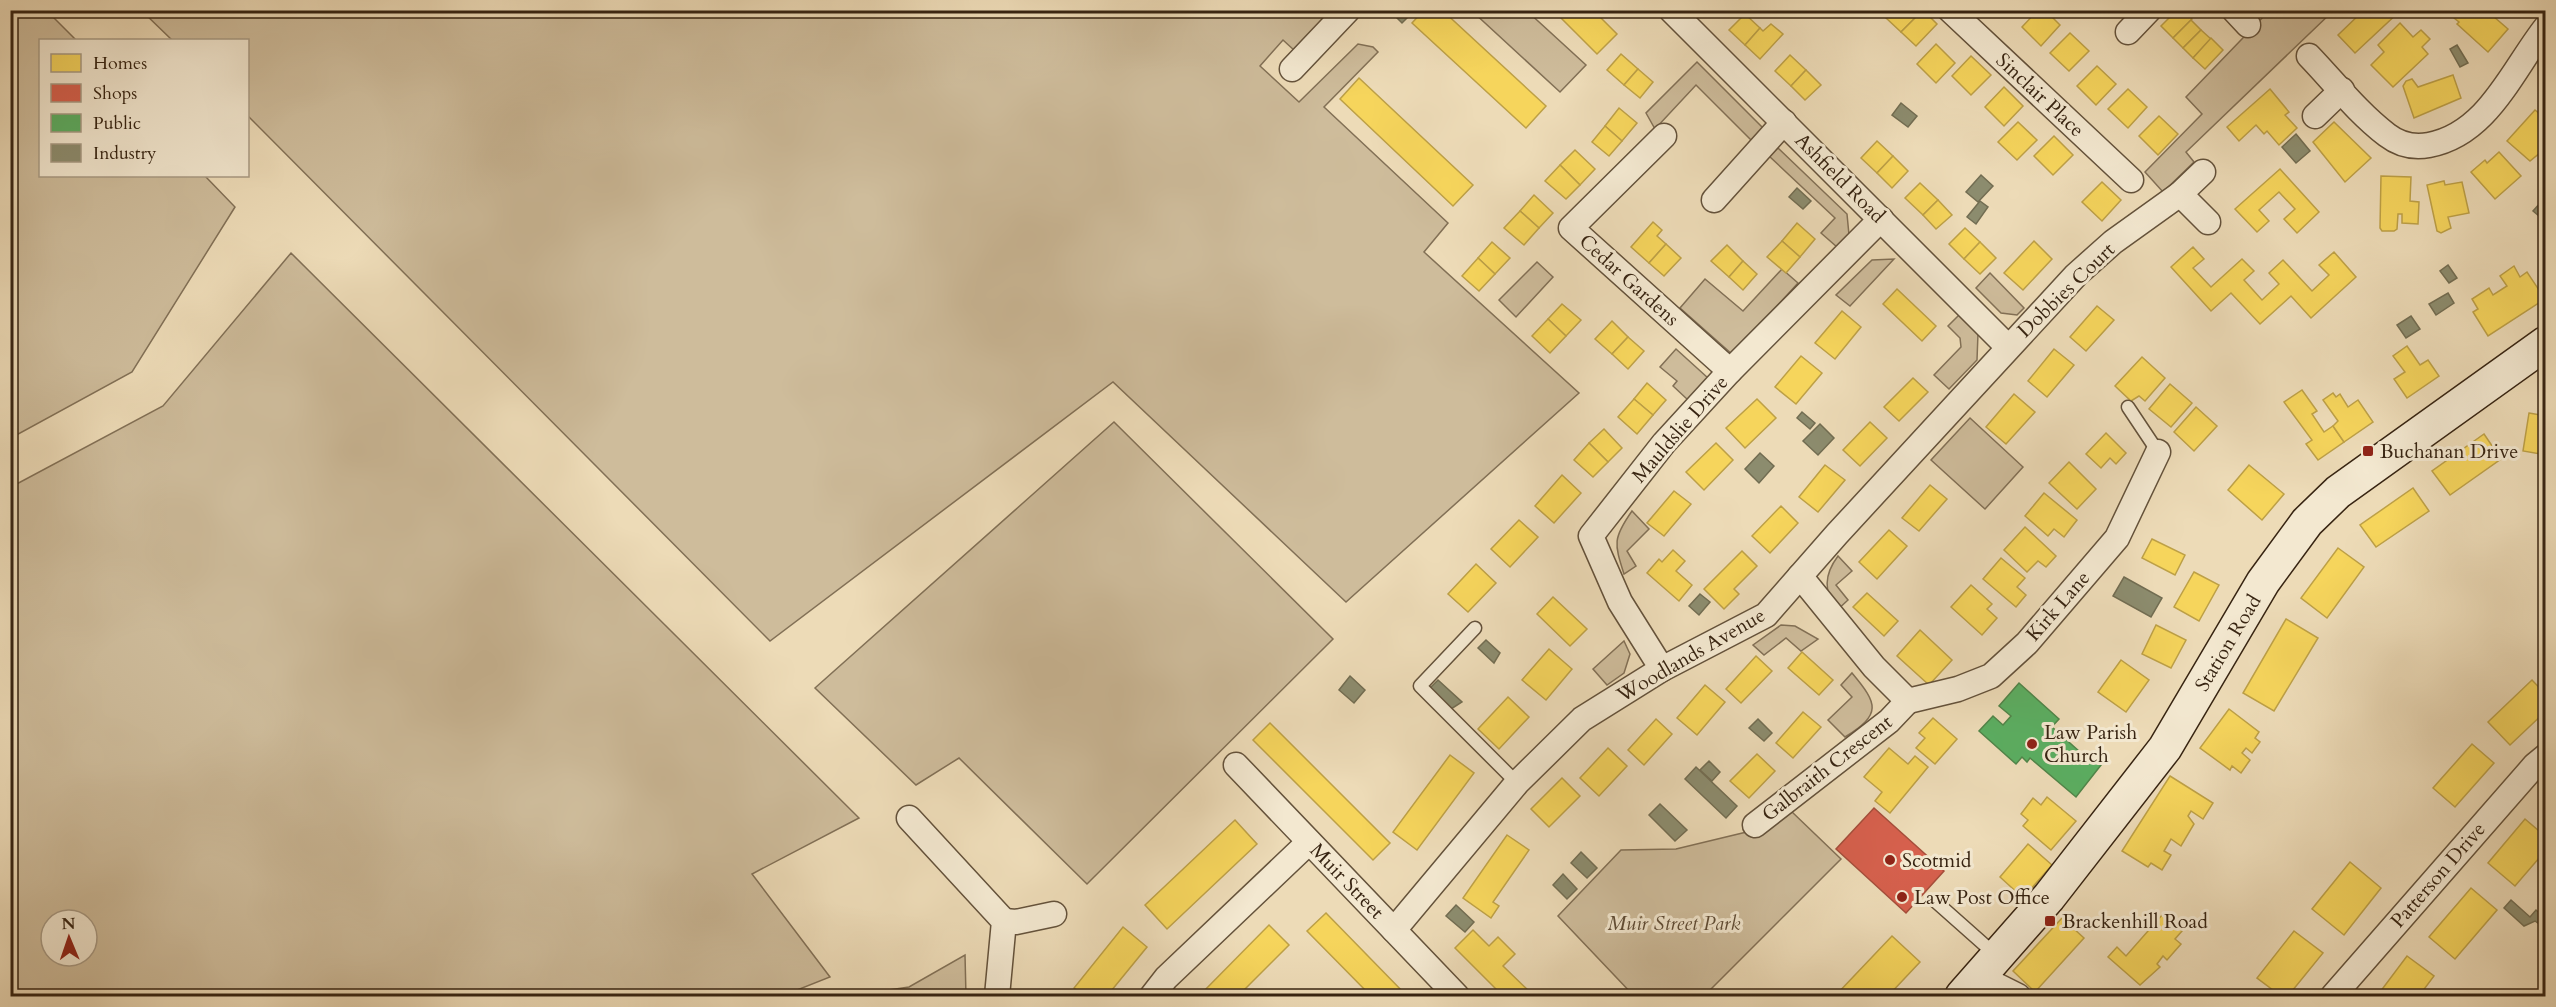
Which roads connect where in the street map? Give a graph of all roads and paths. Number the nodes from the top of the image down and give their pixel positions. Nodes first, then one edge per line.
1 (1348, 10) edge
2 (1671, 10) edge
3 (1950, 10) edge
4 (2149, 10) edge
5 (2546, 27) edge
6 (2128, 32) dead end
7 (2309, 56) dead end
8 (1292, 69) dead end
9 (2342, 90) junction
10 (2315, 116) dead end
11 (1785, 122) junction
12 (1664, 136) dead end
13 (2203, 172) dead end
14 (2131, 180) dead end
15 (2180, 194) junction
16 (1714, 200) dead end
17 (1881, 219) junction
18 (2208, 222) dead end
19 (2546, 344) edge
20 (2008, 346) junction
21 (1730, 372) junction
22 (2128, 407) dead end
23 (2158, 452) joint
24 (1800, 576) junction
25 (1476, 628) dead end
26 (1662, 669) junction
27 (1908, 701) junction
28 (2546, 756) edge
29 (1236, 765) dead end
30 (1517, 783) junction
31 (909, 818) dead end
32 (1755, 825) dead end
33 (1310, 842) junction
34 (1935, 901) dead end
35 (1054, 914) dead end
36 (1004, 921) junction
37 (1394, 930) junction
38 (1980, 977) edge
39 (997, 996) edge
40 (1152, 996) edge
41 (1457, 996) edge
42 (2018, 996) edge
43 (2332, 996) edge

1 - 8 street
2 - 11 street, Ashfield Road
3 - 14 street, Sinclair Place
4 - 6 street
5 - 9 street
7 - 9 street
9 - 10 street
11 - 16 street
11 - 17 street, Ashfield Road
12 - 21 street, Cedar Gardens
13 - 15 street, Dobbies Court
15 - 18 street
15 - 20 street, Dobbies Court
17 - 20 street, Ashfield Road
17 - 21 street, Mauldslie Drive
19 - 38 main road, Station Road
20 - 24 street, Woodlands Avenue
21 - 26 street, Mauldslie Drive
22 - 23 lane
23 - 27 street, Kirk Lane
24 - 26 street, Woodlands Avenue
24 - 27 street, Galbraith Crescent
25 - 30 lane
26 - 30 street, Woodlands Avenue
27 - 32 street, Galbraith Crescent
28 - 43 street, Patterson Drive
29 - 33 street, Muir Street
30 - 37 street, Woodlands Avenue
31 - 36 street
33 - 37 street, Muir Street
33 - 40 street
34 - 38 lane
35 - 36 street
36 - 39 street
37 - 41 street, Muir Street
38 - 42 street

